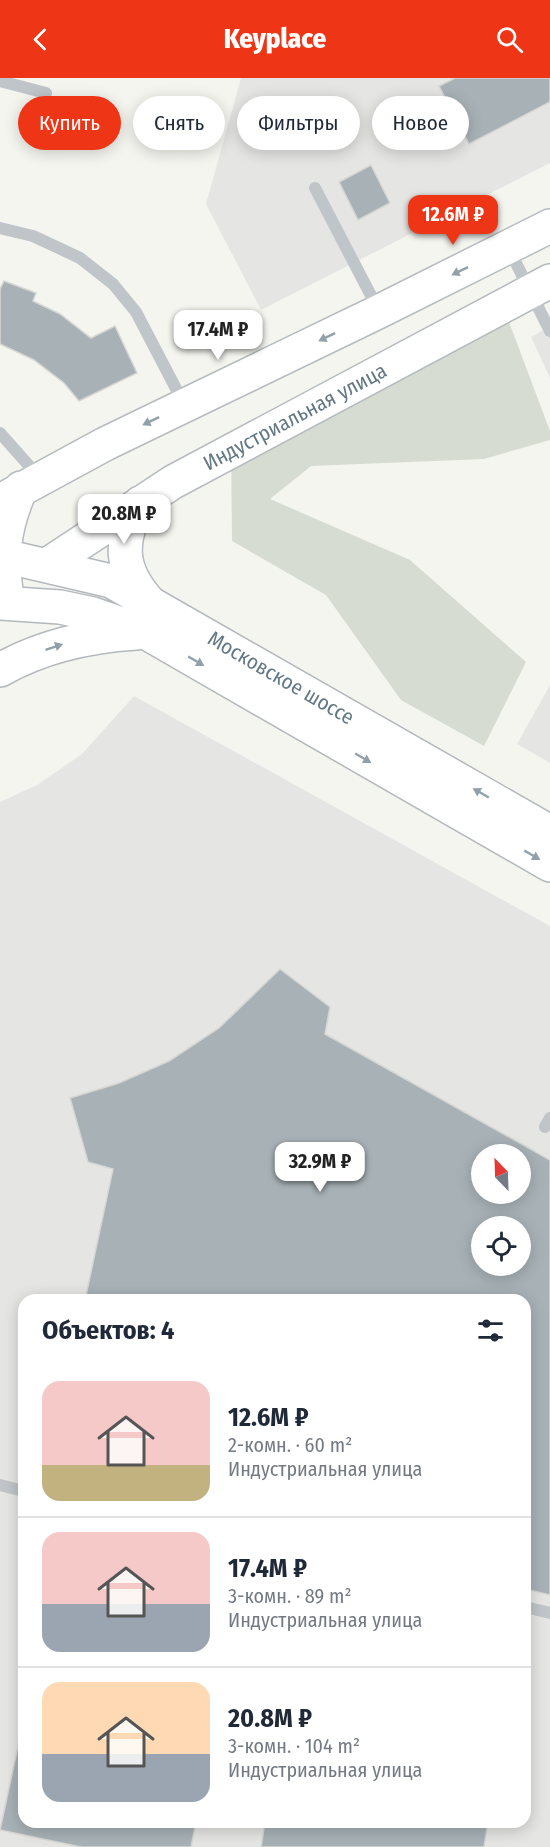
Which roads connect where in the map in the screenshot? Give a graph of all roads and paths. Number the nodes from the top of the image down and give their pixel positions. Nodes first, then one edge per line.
1 (0, 81) edge
2 (46, 93) dead end
3 (315, 188) dead end
4 (550, 226) edge
5 (0, 228) edge
6 (508, 247) junction
7 (540, 286) edge
8 (380, 311) junction
9 (550, 331) edge
10 (185, 405) junction
11 (0, 433) edge
12 (13, 483) edge
13 (140, 503) junction
14 (1, 555) edge
15 (47, 565) junction
16 (3, 606) edge
17 (147, 617) junction
18 (0, 670) edge
19 (550, 832) edge
20 (550, 865) edge
21 (0, 1485) edge
22 (18, 1490) edge
23 (531, 1608) edge
24 (550, 1613) edge

1 - 2 lane
3 - 8 lane
4 - 6 main road
5 - 10 lane
6 - 7 lane
6 -> 8 main road
7 - 9 lane
7 - 13 main road, Индустриальная улица
8 -> 10 main road
10 -> 12 main road
11 - 12 lane
12 - 14 main road
13 - 15 main road, Индустриальная улица
13 - 17 main road
14 - 15 main road, Московское шоссе
14 - 16 main road
15 - 16 main road, Индустриальная улица
15 - 17 main road, Московское шоссе
16 - 17 main road
18 -> 17 main road
19 -> 17 main road, Московское шоссе
17 -> 20 main road, Московское шоссе
21 - 22 lane
23 - 24 lane

